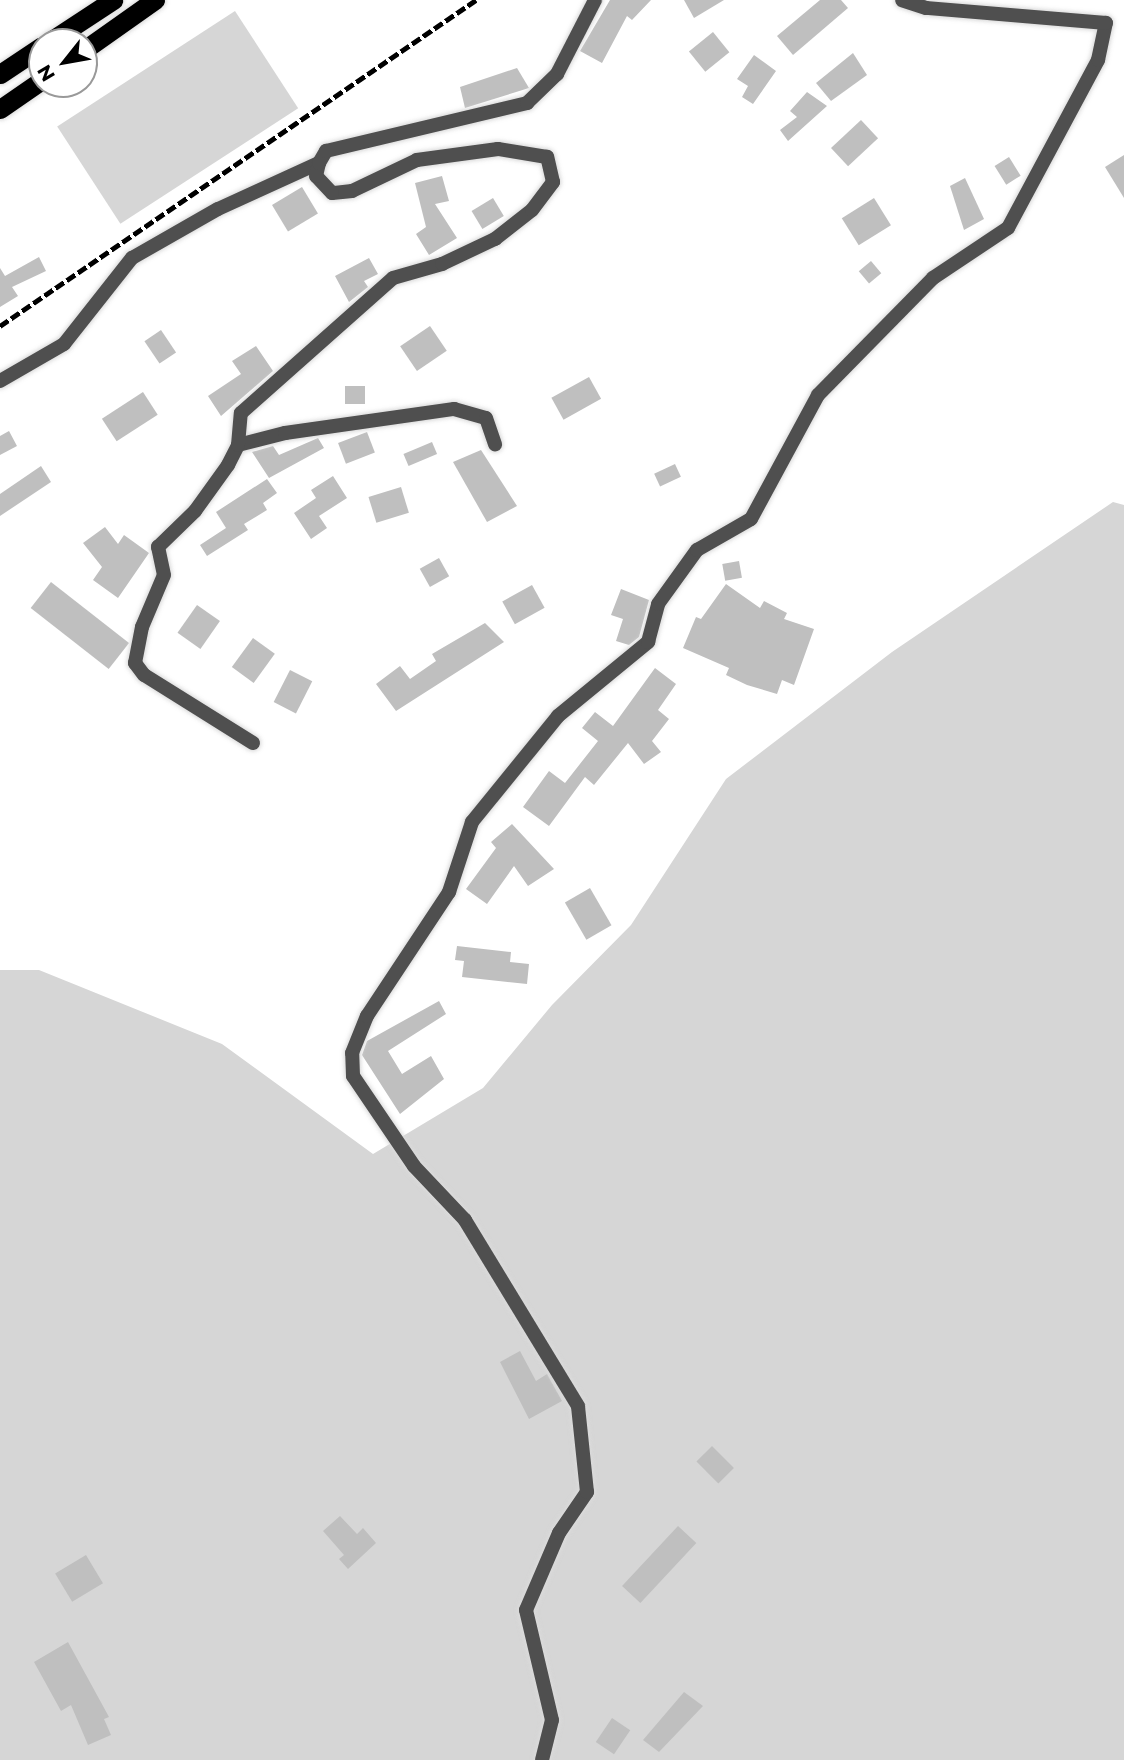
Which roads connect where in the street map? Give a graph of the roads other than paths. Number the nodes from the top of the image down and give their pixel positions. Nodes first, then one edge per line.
1 (113, 0) edge
2 (155, 0) edge
3 (595, 0) edge
4 (902, 0) edge
5 (70, 28) edge
6 (98, 40) edge
7 (28, 55) edge
8 (0, 74) edge
9 (28, 90) edge
10 (0, 109) edge
11 (319, 163) junction
12 (0, 381) edge
13 (495, 444) dead end
14 (238, 445) junction
15 (253, 743) dead end
16 (542, 1760) edge

1 - 5 highway
2 - 6 highway
3 - 11 street
4 - 16 street
7 - 8 highway
9 - 10 highway
11 - 12 street
11 - 14 street
13 - 14 street
14 - 15 street

